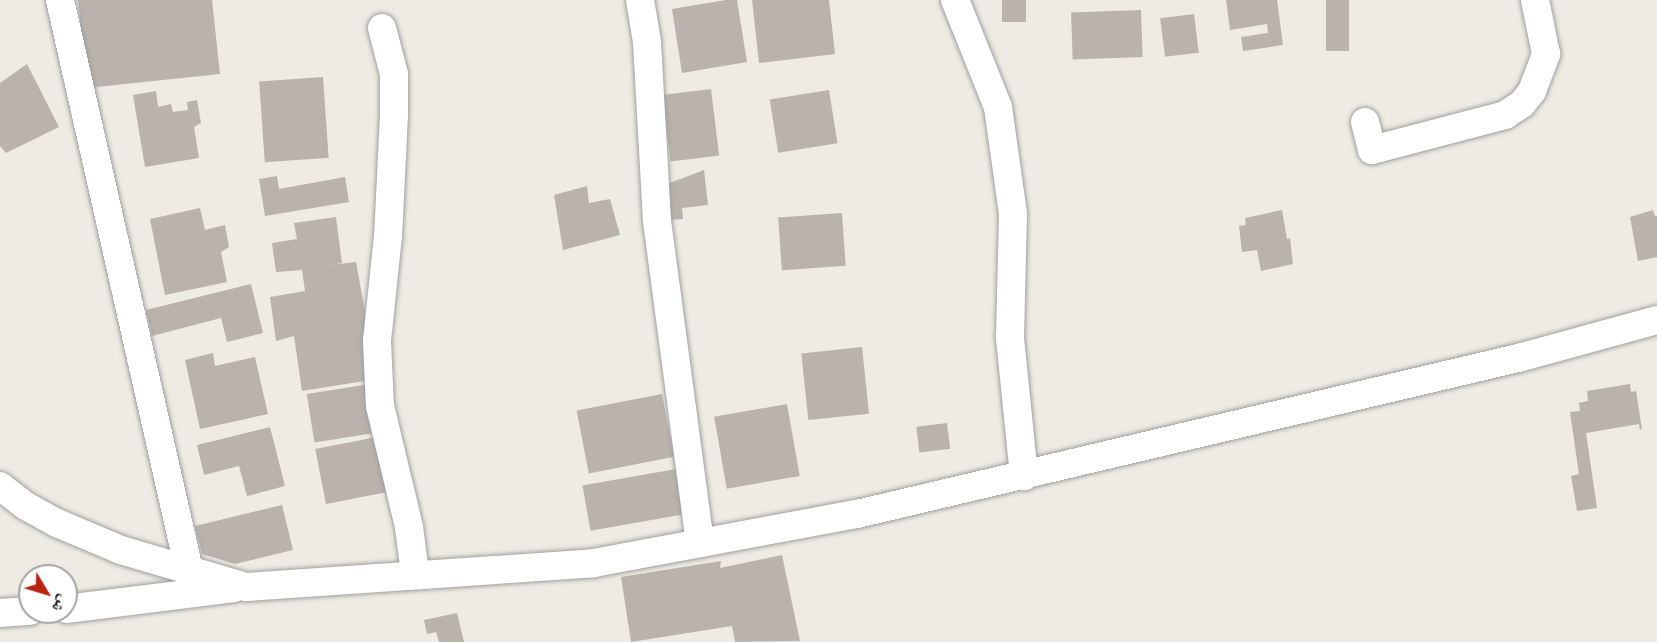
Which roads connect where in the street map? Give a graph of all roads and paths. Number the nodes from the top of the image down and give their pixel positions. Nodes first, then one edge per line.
1 (60, 0) edge
2 (640, 0) edge
3 (955, 0) edge
4 (1534, 0) edge
5 (382, 28) dead end
6 (1365, 122) dead end
7 (1657, 320) edge
8 (1024, 476) junction
9 (0, 486) edge
10 (700, 543) junction
11 (189, 570) junction
12 (415, 573) junction
13 (246, 587) junction
14 (78, 608) edge
15 (18, 612) edge
16 (0, 613) edge

1 - 11 street
2 - 10 street
3 - 8 street
4 - 6 street
5 - 12 street
7 - 8 street
8 - 10 street
9 - 11 street
10 - 12 street
11 - 13 street
12 - 13 street
13 - 14 street
15 - 16 street

